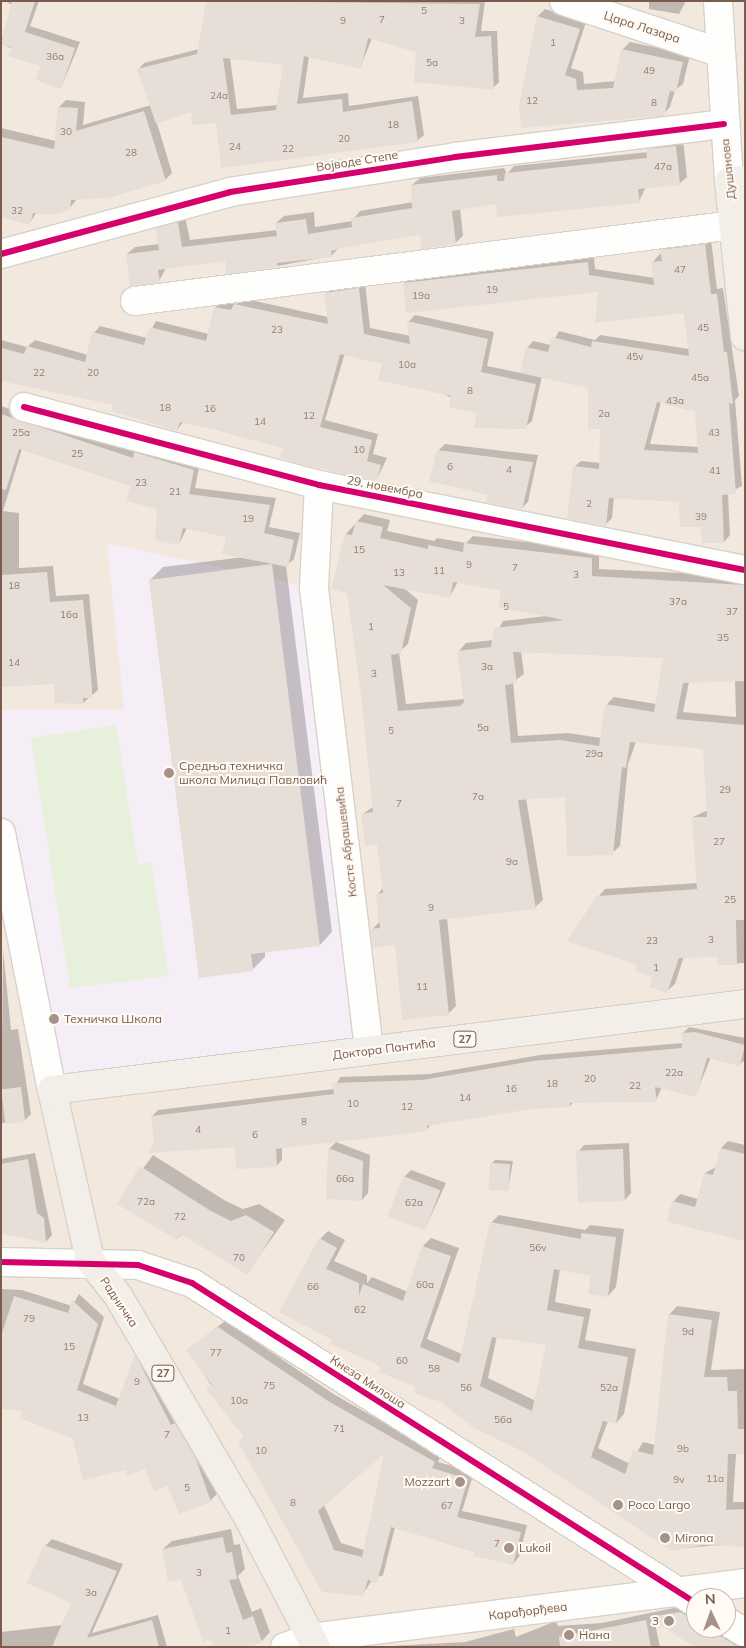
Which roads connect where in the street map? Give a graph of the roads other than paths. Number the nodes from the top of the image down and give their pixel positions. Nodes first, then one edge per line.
1 (564, 1) edge
2 (718, 1) edge
3 (721, 53) junction
4 (724, 124) junction
5 (737, 181) edge
6 (739, 225) edge
7 (1, 254) edge
8 (135, 301) dead end
9 (745, 336) edge
10 (24, 407) dead end
11 (318, 485) junction
12 (745, 570) edge
13 (1, 833) edge
14 (745, 1004) edge
15 (369, 1050) junction
16 (52, 1090) junction
17 (90, 1260) junction
18 (1, 1262) edge
19 (745, 1583) edge
20 (685, 1598) edge
21 (314, 1642) edge
22 (285, 1647) edge

1 - 3 street, Цара Лазара
2 - 3 street, Душанова
3 - 4 street, Душанова
4 - 5 street, Душанова
4 - 7 street, Војводе Степе
5 - 6 main road, Душанова
6 - 8 street
6 - 9 main road, Душанова
10 - 11 street, 29. новембра
11 - 12 street, 29. новембра
11 - 15 street, Косте Абрашевића
13 - 16 street, Радничка
14 - 15 main road, Доктора Пантића / 27
15 - 16 main road, Доктора Пантића / 27
16 - 17 main road, Радничка / 27
17 - 18 street, Кнеза Милоша
17 - 20 street, Кнеза Милоша
17 - 21 main road, Радничка / 27
19 - 20 street, Карађорђева
20 - 21 street, Карађорђева
21 - 22 street, Карађорђева

